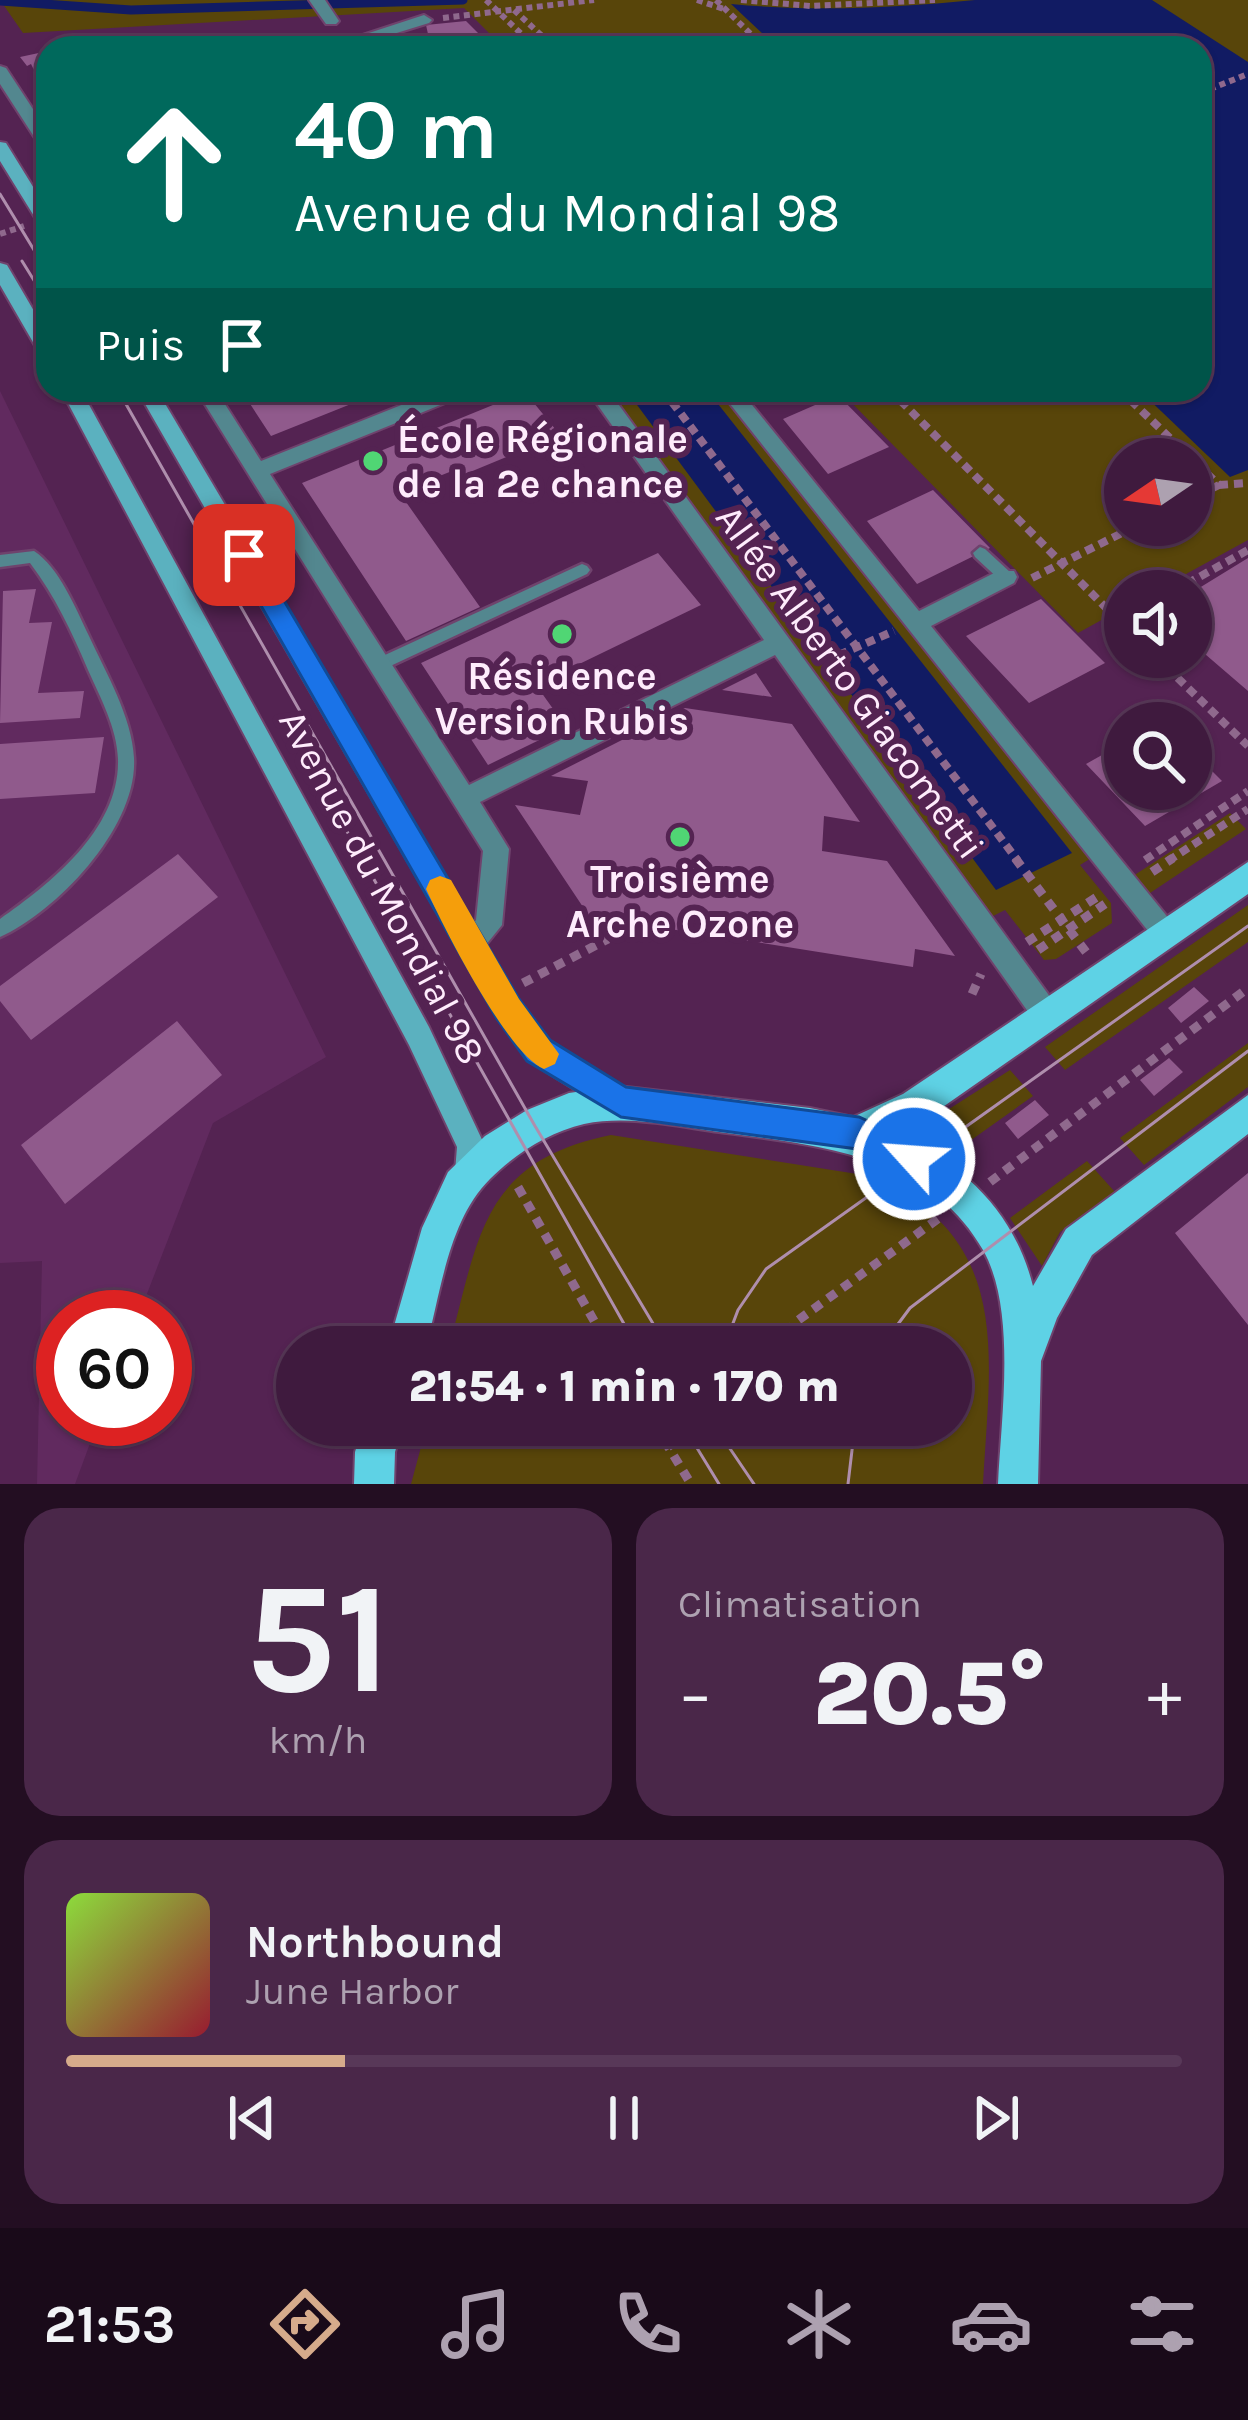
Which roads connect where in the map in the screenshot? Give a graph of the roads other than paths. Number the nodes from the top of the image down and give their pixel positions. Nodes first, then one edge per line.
1 (317, 0) edge
2 (424, 20) road end
3 (331, 21) dead end
4 (374, 36) edge
5 (0, 71) edge
6 (36, 123) edge
7 (0, 147) edge
8 (36, 206) edge
9 (0, 269) edge
10 (36, 330) edge
11 (77, 402) edge
12 (154, 402) edge
13 (218, 402) edge
14 (428, 402) edge
15 (606, 402) edge
16 (739, 402) edge
17 (256, 471) junction
18 (980, 553) dead end
19 (0, 561) edge
20 (582, 569) dead end
21 (1006, 578) joint
22 (917, 622) junction
23 (778, 643) junction
24 (378, 665) junction
25 (465, 798) junction
26 (1248, 876) edge
27 (0, 928) edge
28 (1165, 933) junction
29 (472, 943) junction
30 (1046, 1014) junction
31 (621, 1102) junction
32 (1248, 1112) edge
33 (859, 1133) junction
34 (470, 1172) junction
35 (413, 1326) edge
36 (1021, 1365) junction
37 (1018, 1484) edge

1 - 3 street
2 - 4 street
5 - 6 street
7 - 8 main road
9 - 10 main road
11 - 34 main road, Avenue du Mondial 98
12 - 29 main road, Avenue du Mondial 98
13 - 17 street, Avenue du Mondial 98
14 - 17 street
15 - 23 street, Allée Alberto Giacometti
16 - 22 street, Allée Alberto Giacometti
17 - 24 street, Avenue du Mondial 98
18 - 21 lane
19 - 27 lane
20 - 24 lane
21 - 22 street
22 - 28 street, Allée Alberto Giacometti
23 - 25 street
23 - 30 street, Allée Alberto Giacometti
24 - 25 street, Avenue du Mondial 98
25 - 29 street, Avenue du Mondial 98
26 - 28 main road
28 - 30 main road
29 - 31 main road, Avenue du Mondial 98
30 - 33 main road
31 - 33 main road
31 - 34 main road
32 - 36 main road
33 - 36 main road
34 - 35 main road
36 - 37 main road

